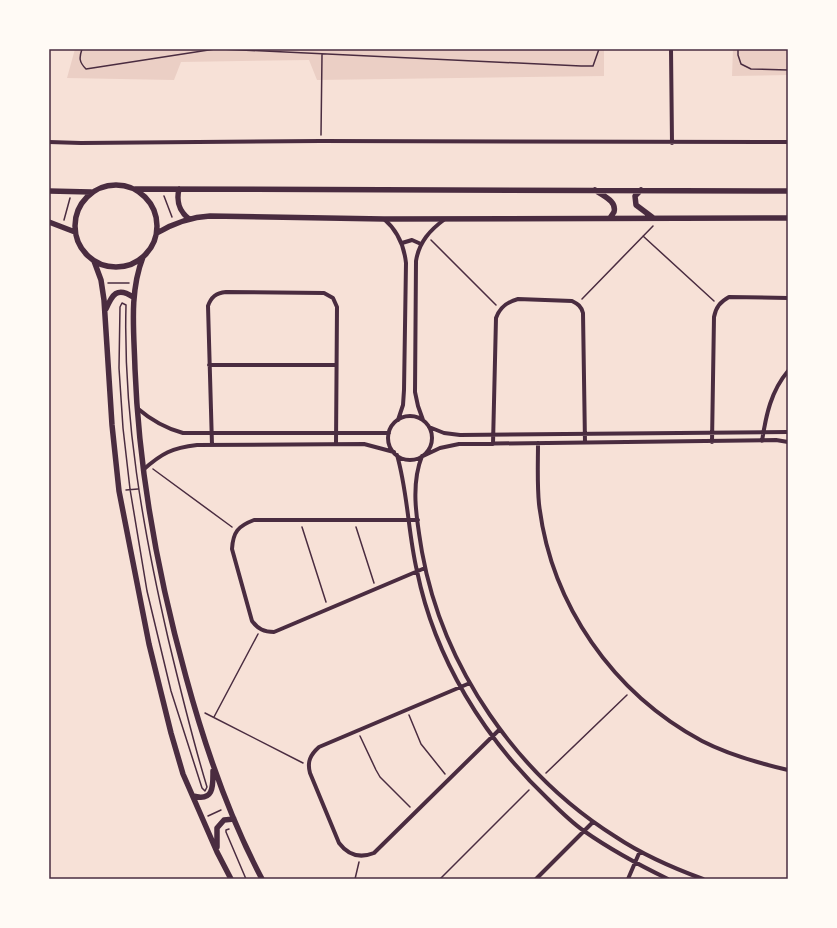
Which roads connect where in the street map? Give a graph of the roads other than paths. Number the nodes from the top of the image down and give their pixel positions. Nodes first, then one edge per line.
1 (671, 49) edge
2 (49, 142) edge
3 (788, 142) edge
4 (672, 143) junction
5 (135, 189) junction
6 (179, 189) junction
7 (595, 190) junction
8 (641, 190) junction
9 (49, 191) edge
10 (788, 191) edge
11 (91, 192) junction
12 (652, 217) junction
13 (610, 218) junction
14 (788, 218) edge
15 (189, 219) junction
16 (384, 219) junction
17 (446, 219) junction
18 (49, 222) edge
19 (75, 232) junction
20 (157, 233) junction
21 (402, 243) junction
22 (421, 244) junction
23 (143, 257) junction
24 (94, 261) junction
25 (133, 297) junction
26 (788, 298) edge
27 (105, 311) junction
28 (209, 365) junction
29 (336, 365) junction
30 (788, 371) edge
31 (136, 407) junction
32 (398, 420) junction
33 (423, 420) junction
34 (429, 428) junction
35 (712, 432) junction
36 (763, 432) junction
37 (788, 432) edge
38 (211, 433) junction
39 (336, 433) junction
40 (389, 433) junction
41 (584, 434) junction
42 (493, 435) junction
43 (762, 441) junction
44 (712, 442) junction
45 (788, 442) edge
46 (538, 443) junction
47 (584, 443) junction
48 (336, 444) junction
49 (493, 444) junction
50 (212, 445) junction
51 (395, 454) junction
52 (422, 456) junction
53 (143, 470) junction
54 (409, 520) junction
55 (418, 520) junction
56 (425, 568) junction
57 (417, 572) junction
58 (470, 682) junction
59 (460, 687) junction
60 (500, 729) junction
61 (492, 736) junction
62 (213, 766) junction
63 (788, 770) edge
64 (193, 796) junction
65 (234, 819) junction
66 (593, 822) junction
67 (583, 830) junction
68 (640, 851) junction
69 (217, 852) junction
70 (635, 863) junction
71 (231, 879) edge
72 (262, 879) edge
73 (536, 879) edge
74 (628, 879) edge
75 (668, 879) edge
76 (703, 879) edge

1 - 4 street
2 - 4 street
3 - 4 street
5 - 6 street
5 - 11 street
5 - 20 street
6 - 7 street
6 - 15 street
7 - 8 street
7 - 13 street
8 - 10 street
8 - 12 street
9 - 11 street
11 - 19 street
12 - 13 street
12 - 14 street
13 - 17 street
15 - 16 street
15 - 20 street
16 - 17 street
16 - 21 street
17 - 22 street
18 - 19 street
19 - 24 street
20 - 23 street
21 - 22 street
21 - 32 street
22 - 33 street
23 - 24 street
23 - 25 street
24 - 27 street
25 - 27 street
25 - 31 street
26 - 35 street
27 - 64 street
28 - 29 street
28 - 29 street
28 - 38 street
29 - 39 street
30 - 36 street
31 - 38 street
31 - 53 street
32 - 33 street
32 - 40 street
33 - 34 street
34 - 42 street
34 - 52 street
35 - 36 street
35 - 41 street
35 - 44 street
36 - 37 street
36 - 43 street
38 - 39 street
38 - 50 street
39 - 40 street
39 - 48 street
40 - 51 street
41 - 42 street
41 - 42 street
41 - 47 street
42 - 49 street
43 - 44 street
43 - 45 street
44 - 47 street
46 - 47 street
46 - 49 street
46 - 63 street
48 - 50 street
48 - 51 street
49 - 52 street
50 - 53 street
51 - 52 street
51 - 54 street
52 - 55 street
53 - 62 street
54 - 55 street
54 - 57 street
54 - 57 street
55 - 56 street
56 - 57 street
56 - 58 street
57 - 59 street
58 - 59 street
58 - 60 street
59 - 61 street
59 - 61 street
60 - 61 street
60 - 66 street
61 - 67 street
62 - 64 street
62 - 65 street
64 - 69 street
65 - 69 street
65 - 72 street
66 - 67 street
66 - 68 street
67 - 70 street
67 - 73 street
68 - 70 street
68 - 76 street
69 - 71 street
70 - 74 street
70 - 75 street

